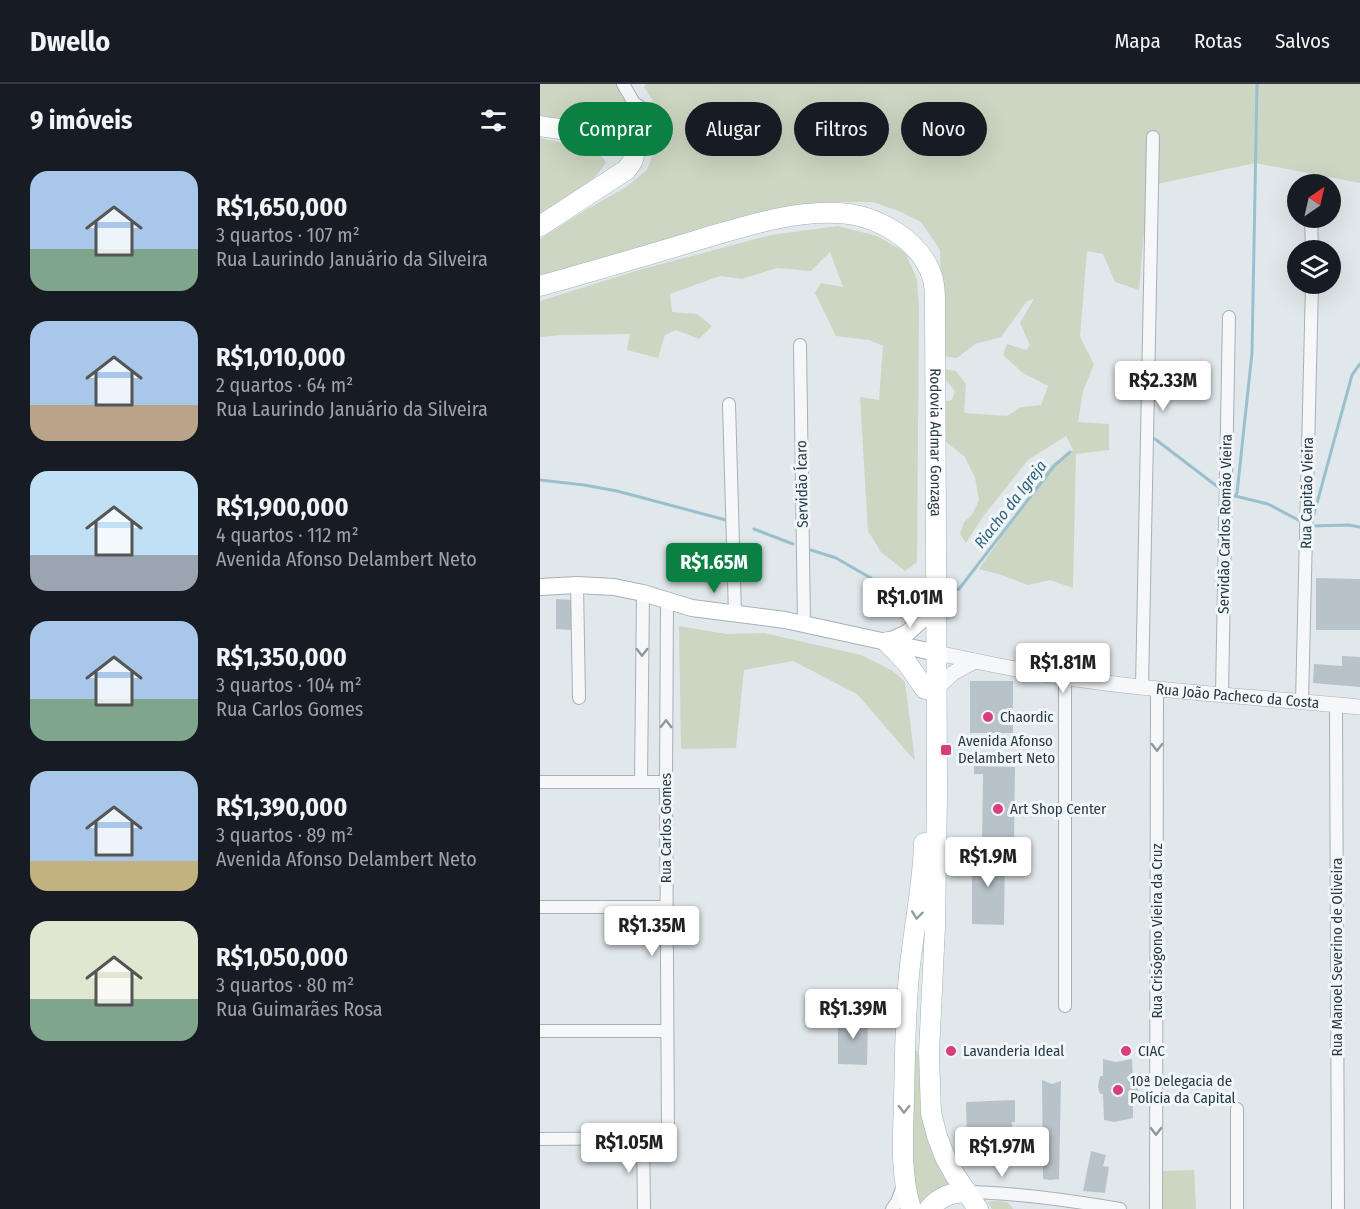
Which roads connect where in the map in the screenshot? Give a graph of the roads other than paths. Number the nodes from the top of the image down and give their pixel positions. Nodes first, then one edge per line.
1 (623, 84) edge
2 (633, 102) edge
3 (540, 126) edge
4 (558, 129) edge
5 (1153, 137) dead end
6 (634, 156) edge
7 (540, 226) edge
8 (907, 241) junction
9 (540, 286) edge
10 (1312, 294) edge
11 (1229, 317) dead end
12 (800, 345) dead end
13 (729, 404) dead end
14 (577, 585) junction
15 (540, 587) edge
16 (643, 593) junction
17 (667, 601) junction
18 (735, 614) junction
19 (925, 617) junction
20 (804, 624) junction
21 (887, 642) junction
22 (931, 651) junction
23 (975, 661) junction
24 (1065, 677) junction
25 (931, 688) junction
26 (1150, 688) junction
27 (1222, 694) junction
28 (579, 698) dead end
29 (1302, 702) junction
30 (1336, 704) junction
31 (1360, 707) edge
32 (540, 782) edge
33 (641, 782) junction
34 (666, 782) junction
35 (540, 907) edge
36 (666, 907) junction
37 (909, 974) junction
38 (932, 989) junction
39 (1065, 1006) dead end
40 (540, 1031) edge
41 (667, 1031) junction
42 (1237, 1109) dead end
43 (644, 1138) junction
44 (540, 1139) edge
45 (904, 1182) junction
46 (967, 1192) junction
47 (1035, 1203) edge
48 (1111, 1208) edge
49 (644, 1209) edge
50 (891, 1209) edge
51 (911, 1209) edge
52 (929, 1209) edge
53 (978, 1209) edge
54 (1156, 1209) edge
55 (1237, 1209) edge
56 (1338, 1209) edge

1 - 2 street
3 - 4 main road
5 - 26 street, Rua Crisógono Vieira da Cruz
6 - 7 main road
8 - 9 main road, Rodovia Admar Gonzaga
8 - 19 main road, Rodovia Admar Gonzaga
8 - 22 main road, Rodovia Admar Gonzaga
10 - 29 street, Rua Capitão Vieira
11 - 27 street, Servidão Carlos Romão Vieira
12 - 20 street, Servidão Ícaro
13 - 18 street
14 - 15 main road
14 - 16 main road
14 - 28 street
16 - 17 main road
16 -> 33 street, Rua Carlos Gomes
17 - 18 main road
34 -> 17 street, Rua Carlos Gomes
18 - 20 main road
19 - 21 main road
19 - 22 main road, Rodovia Admar Gonzaga
20 - 21 main road
21 - 22 main road
21 - 25 main road
22 - 23 street, Rua João Pacheco da Costa
22 - 25 main road
23 - 24 street, Rua João Pacheco da Costa
23 - 25 street
24 - 26 street, Rua João Pacheco da Costa
24 - 39 street
25 -> 37 main road
25 - 38 main road
26 - 27 street, Rua João Pacheco da Costa
26 -> 54 street, Rua Crisógono Vieira da Cruz
27 - 29 street, Rua João Pacheco da Costa
29 - 30 street, Rua João Pacheco da Costa
30 - 31 street, Rua João Pacheco da Costa
30 - 56 street, Rua Manoel Severino de Oliveira
32 - 33 street
33 - 34 street
34 - 36 street, Rua Carlos Gomes
35 - 36 street
36 - 41 street, Rua Carlos Gomes
37 - 38 main road
37 -> 45 main road
38 - 46 main road
40 - 41 street
41 - 43 street, Rua Carlos Gomes
42 - 55 street
43 - 44 street
43 - 49 street
45 - 50 street
45 - 51 main road
46 - 47 street
46 - 52 main road
46 - 53 main road
47 - 48 street

